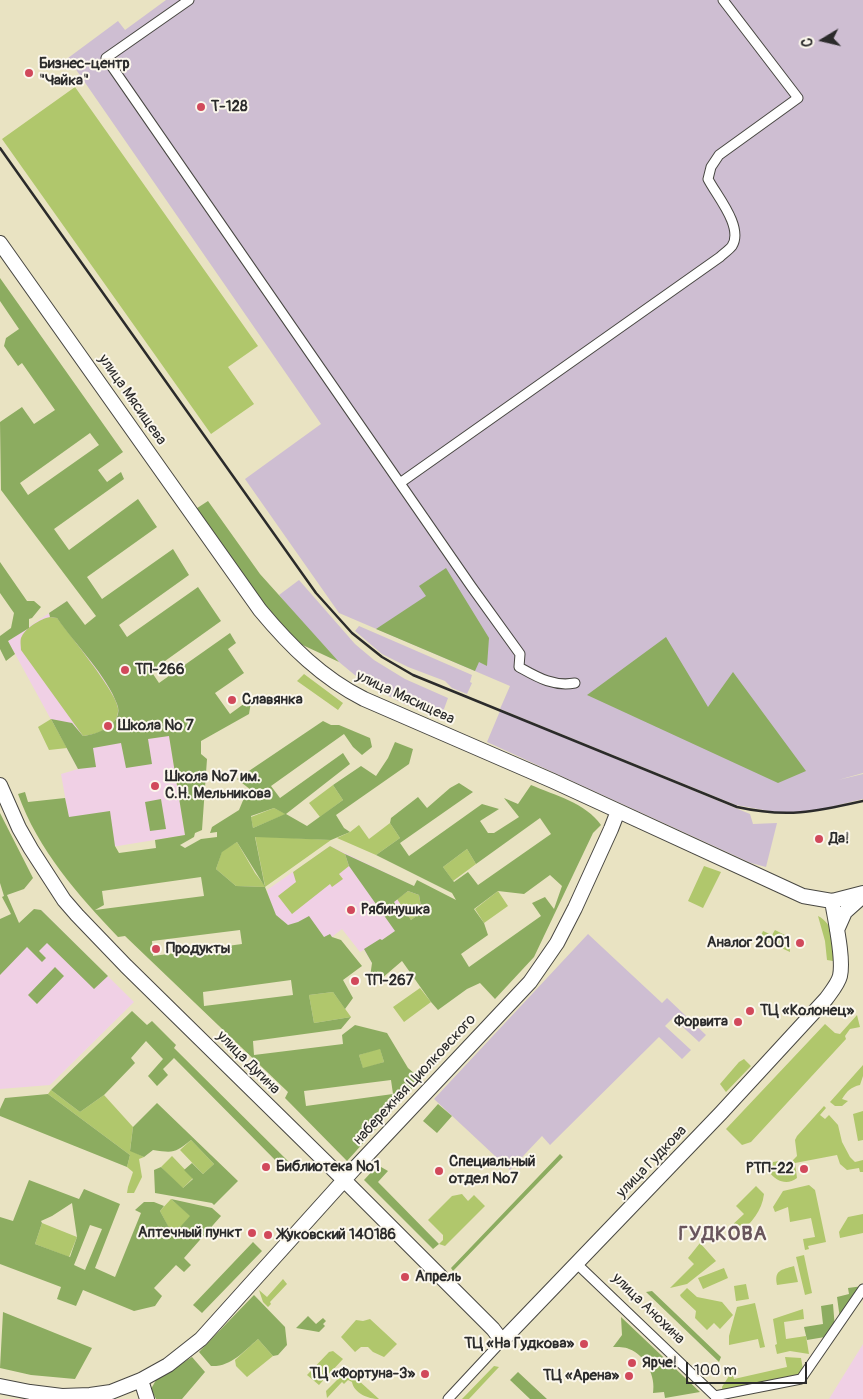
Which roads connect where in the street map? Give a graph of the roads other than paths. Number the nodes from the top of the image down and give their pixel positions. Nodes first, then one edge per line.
1 (189, 0) edge
2 (723, 0) edge
3 (0, 243) edge
4 (400, 483) junction
5 (574, 683) dead end
6 (0, 785) edge
7 (618, 811) junction
8 (863, 895) edge
9 (804, 896) junction
10 (832, 901) junction
11 (837, 930) junction
12 (344, 1180) junction
13 (577, 1264) junction
14 (863, 1289) edge
15 (502, 1341) junction
16 (141, 1380) junction
17 (0, 1386) edge
18 (716, 1397) edge
19 (147, 1399) edge
20 (448, 1399) edge

1 - 4 street
2 - 4 street
3 - 7 main road, улица Мясищева
4 - 5 street
6 - 12 main road, улица Дугина
7 - 9 main road, улица Мясищева
7 - 12 main road, набережная Циолковского
8 - 10 main road
8 - 11 main road
9 - 10 main road
9 - 11 main road, улица Гудкова
10 - 11 main road, улица Гудкова
11 - 13 main road, улица Гудкова
12 - 15 main road, улица Дугина
12 - 16 main road, набережная Циолковского
13 - 15 main road, улица Гудкова
13 - 18 street, улица Анохина
14 - 18 street
15 - 20 street, улица Гудкова
16 - 17 main road, набережная Циолковского
16 - 19 main road

